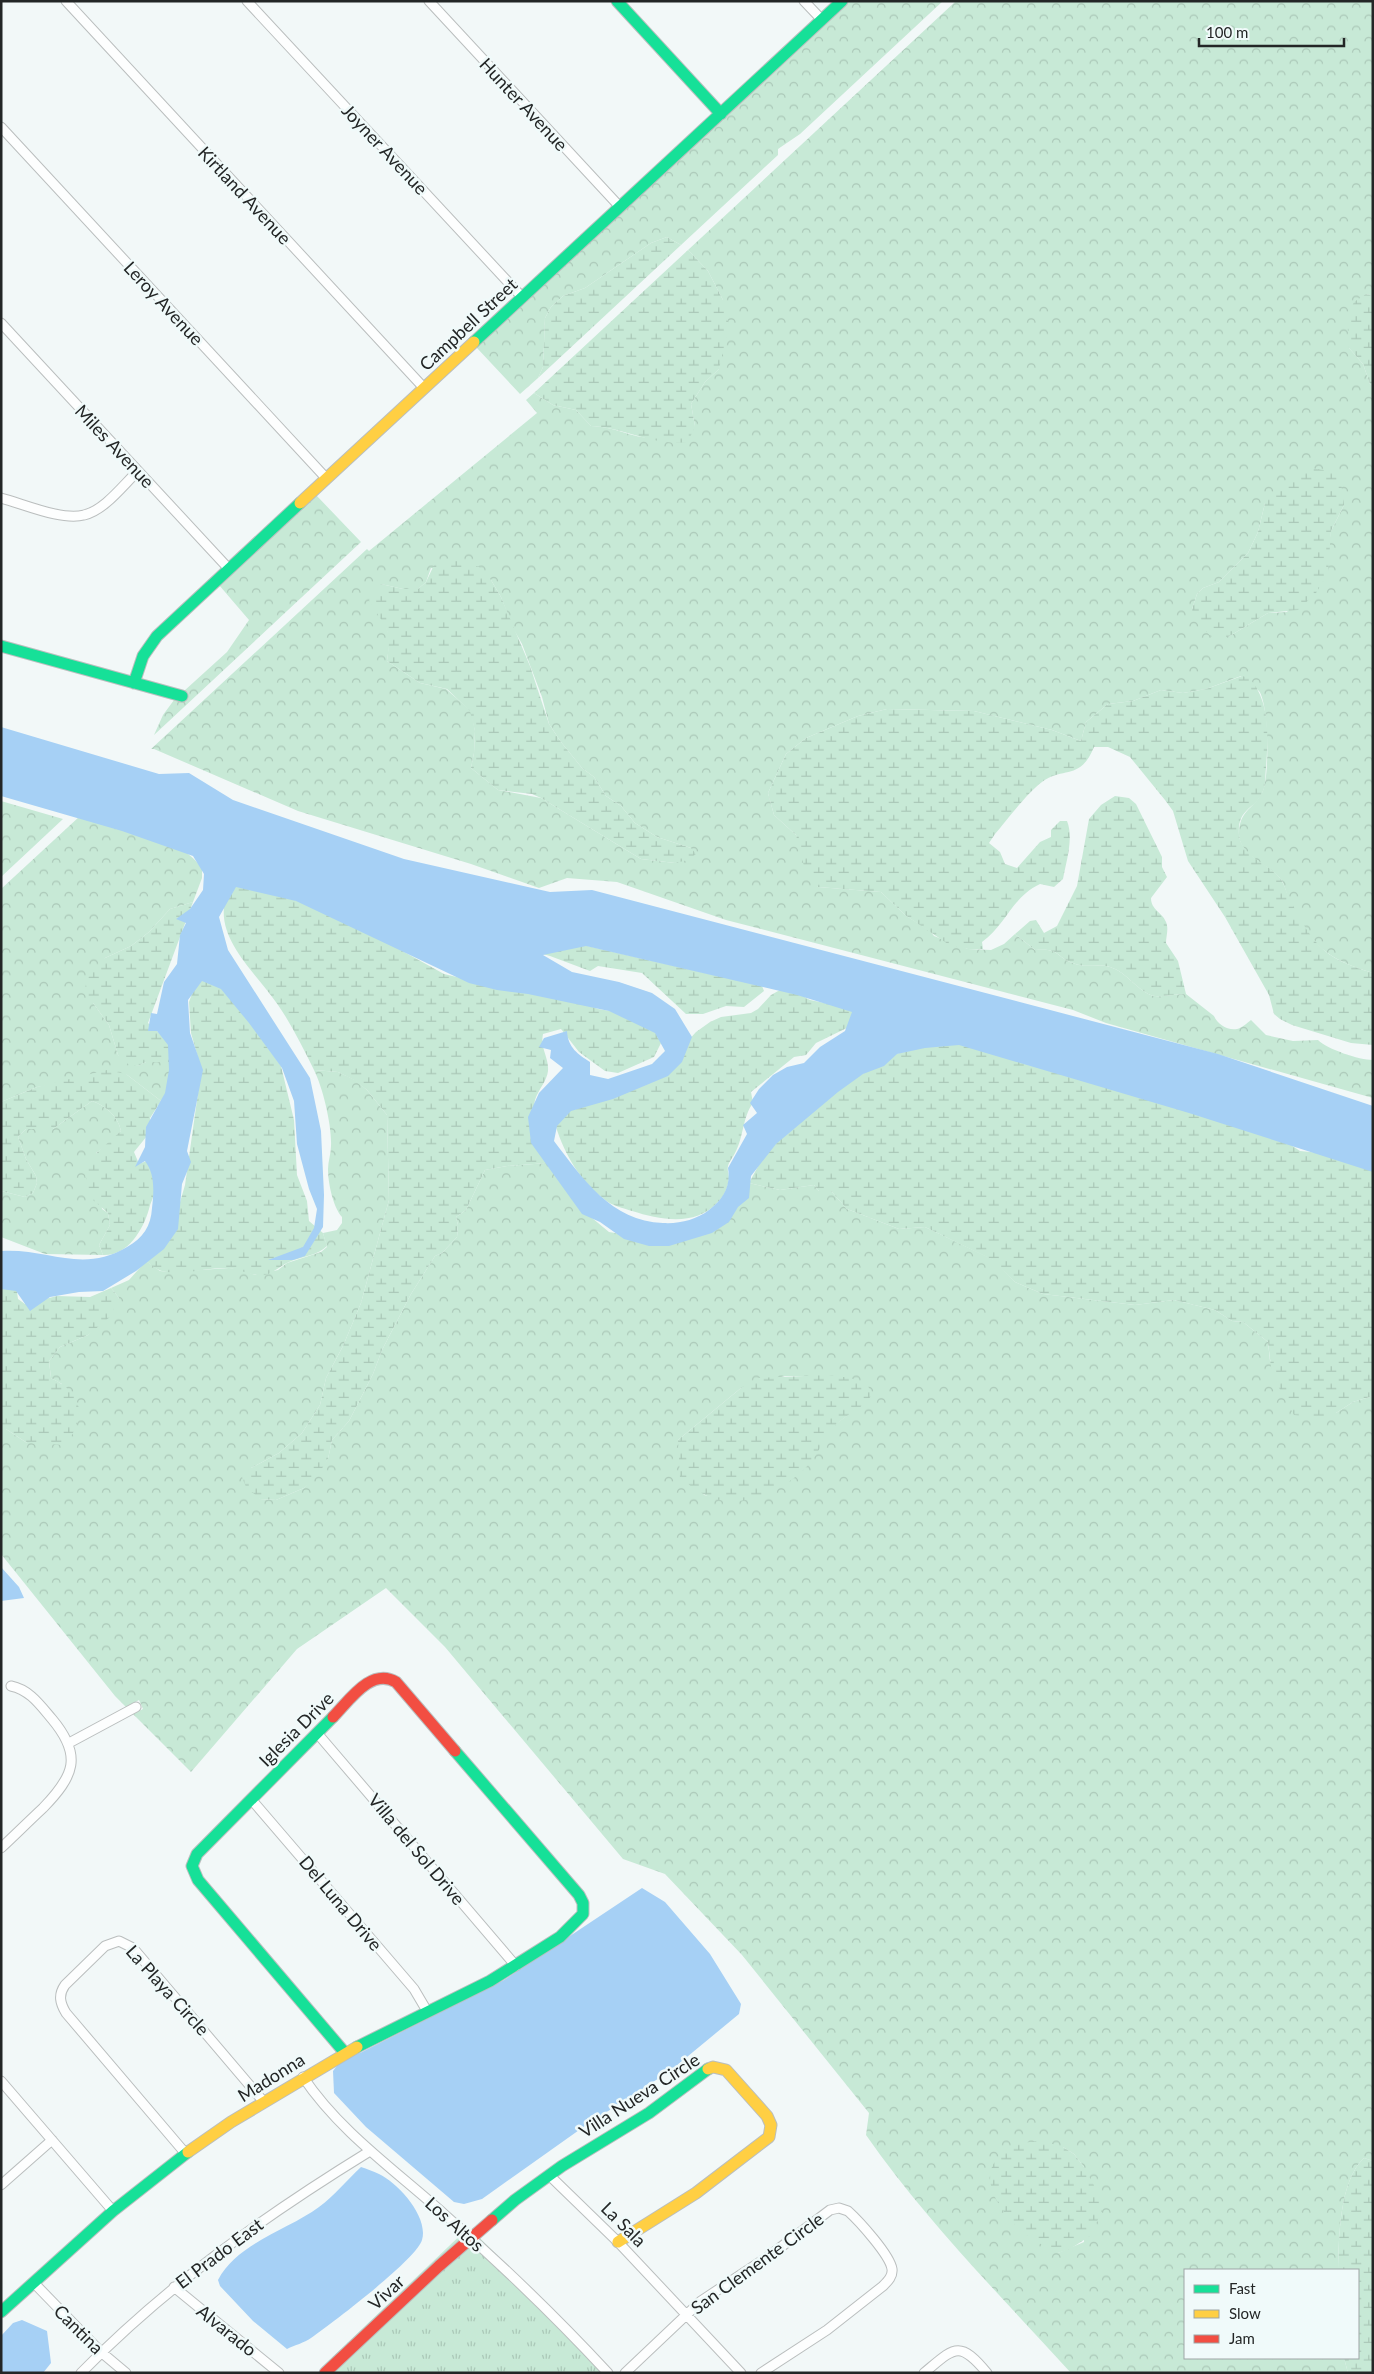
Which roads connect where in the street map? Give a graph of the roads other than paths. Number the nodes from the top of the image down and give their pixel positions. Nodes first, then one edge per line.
1 (66, 1) edge
2 (247, 1) edge
3 (429, 1) edge
4 (617, 1) edge
5 (804, 1) edge
6 (842, 1) edge
7 (822, 20) junction
8 (721, 114) junction
9 (1, 127) edge
10 (620, 207) junction
11 (522, 298) junction
12 (1, 323) edge
13 (424, 388) junction
14 (138, 471) junction
15 (326, 478) junction
16 (1, 498) edge
17 (229, 569) junction
18 (1, 646) edge
19 (134, 683) junction
20 (182, 696) dead end
21 (11, 1686) dead end
22 (136, 1707) dead end
23 (317, 1733) junction
24 (69, 1743) junction
25 (251, 1799) junction
26 (1, 1848) edge
27 (584, 1911) joint
28 (516, 1966) junction
29 (427, 2011) junction
30 (345, 2053) junction
31 (302, 2077) junction
32 (1, 2081) edge
33 (263, 2102) junction
34 (52, 2140) junction
35 (370, 2151) junction
36 (186, 2154) junction
37 (549, 2175) junction
38 (1, 2185) edge
39 (113, 2211) junction
40 (471, 2238) junction
41 (618, 2242) junction
42 (34, 2283) junction
43 (174, 2287) junction
44 (1, 2312) edge
45 (687, 2314) junction
46 (101, 2352) junction
47 (330, 2371) edge
48 (81, 2373) edge
49 (126, 2373) edge
50 (279, 2373) edge
51 (608, 2373) edge
52 (625, 2373) edge
53 (741, 2373) edge
54 (761, 2373) edge
55 (924, 2373) edge
56 (987, 2373) edge

1 - 13 street, Kirtland Avenue
2 - 11 street, Joyner Avenue
3 - 10 street, Hunter Avenue
4 - 8 street
5 - 7 street
6 - 7 street, Campbell Street
7 - 8 street, Campbell Street
8 - 10 street, Campbell Street
9 - 15 street, Leroy Avenue
10 - 11 street, Campbell Street
11 - 13 street, Campbell Street
12 - 14 street, Miles Avenue
13 - 15 street, Campbell Street
14 - 16 street
14 - 17 street, Miles Avenue
15 - 17 street, Campbell Street
17 - 19 street, Campbell Street
18 - 19 street
19 - 20 street
21 - 24 street
22 - 24 street
23 - 25 street, Iglesia Drive
23 - 27 street, Iglesia Drive
23 - 28 street, Villa del Sol Drive
24 - 26 street
25 - 29 street, Del Luna Drive
25 - 30 street, Iglesia Drive
27 - 28 street, Madonna
28 - 29 street, Madonna
29 - 30 street, Madonna
30 - 31 street, Madonna
31 - 33 street, Madonna
31 - 35 street, Los Altos
32 - 34 street
33 - 36 street, Madonna
33 - 36 street, La Playa Circle
34 - 38 street
34 - 39 street
35 - 40 street, Los Altos
35 - 43 street, El Prado East
36 - 39 street, Madonna
37 - 40 street
37 - 41 street, La Sala
37 - 41 street, Villa Nueva Circle
39 - 42 street, Madonna
40 - 47 street, Vivar
40 - 51 street, Los Altos
41 - 45 street, La Sala
42 - 44 street, Madonna
42 - 46 street, Cantina
43 - 46 street, El Prado East
43 - 50 street, Alvarado
45 - 52 street, San Clemente Circle
45 - 53 street, La Sala
45 - 54 street, San Clemente Circle
46 - 48 street, El Prado East
46 - 49 street, Cantina
55 - 56 street

